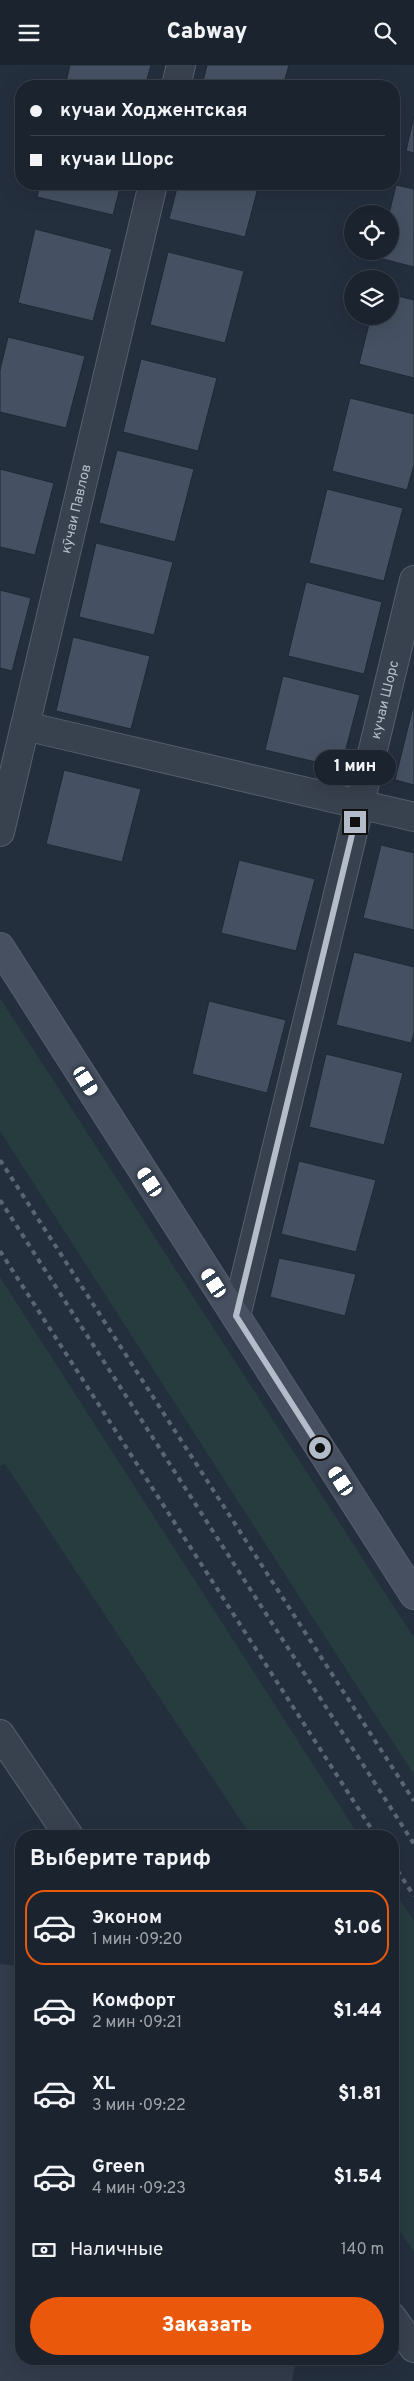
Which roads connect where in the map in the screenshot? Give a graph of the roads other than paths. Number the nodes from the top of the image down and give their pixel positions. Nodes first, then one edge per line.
1 (180, 65) edge
2 (177, 80) edge
3 (152, 190) edge
4 (414, 580) edge
5 (25, 726) junction
6 (360, 803) junction
7 (414, 817) edge
8 (0, 832) edge
9 (0, 947) edge
10 (236, 1316) junction
11 (414, 1595) edge
12 (0, 1734) edge
13 (65, 1830) edge
14 (399, 2327) edge
15 (414, 2349) edge

1 - 2 street
3 - 5 street, кӯчаи Павлов
4 - 6 street, кучаи Шорс
5 - 6 street
5 - 8 street, кӯчаи Павлов
6 - 7 street
6 - 10 street, кучаи Шорс
9 - 10 main road
10 - 11 main road
12 - 13 street
14 - 15 street

